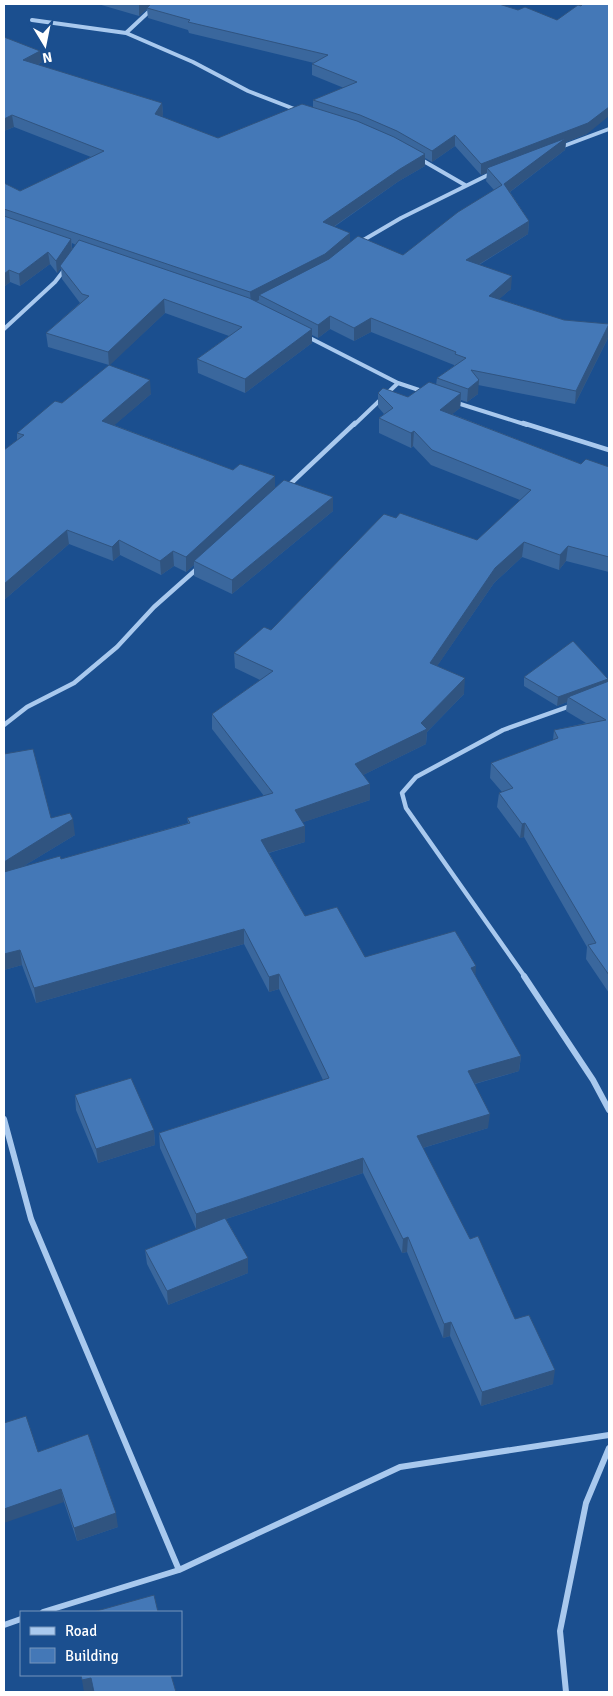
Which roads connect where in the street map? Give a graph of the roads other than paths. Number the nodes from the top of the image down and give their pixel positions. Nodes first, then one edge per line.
1 (157, 4) edge
2 (32, 20) dead end
3 (126, 33) junction
4 (300, 111) edge
5 (609, 129) edge
6 (554, 150) edge
7 (412, 156) edge
8 (498, 171) edge
9 (465, 185) junction
10 (355, 246) edge
11 (66, 266) edge
12 (4, 329) edge
13 (303, 335) edge
14 (398, 383) junction
15 (434, 395) edge
16 (452, 402) edge
17 (609, 450) edge
18 (283, 490) edge
19 (206, 560) edge
20 (583, 701) edge
21 (4, 725) edge
22 (609, 1110) edge
23 (4, 1119) edge
24 (609, 1435) edge
25 (609, 1448) edge
26 (179, 1570) junction
27 (46, 1611) edge
28 (20, 1619) edge
29 (4, 1625) edge
30 (566, 1692) edge

1 - 3 street
2 - 3 street
3 - 4 street
5 - 6 street
7 - 9 street
8 - 9 street
9 - 10 street
11 - 12 street
13 - 14 street
14 - 15 street
14 - 18 street
16 - 17 street
19 - 21 street
20 - 22 street
23 - 26 street
24 - 26 street
25 - 30 street
26 - 27 street
28 - 29 street

